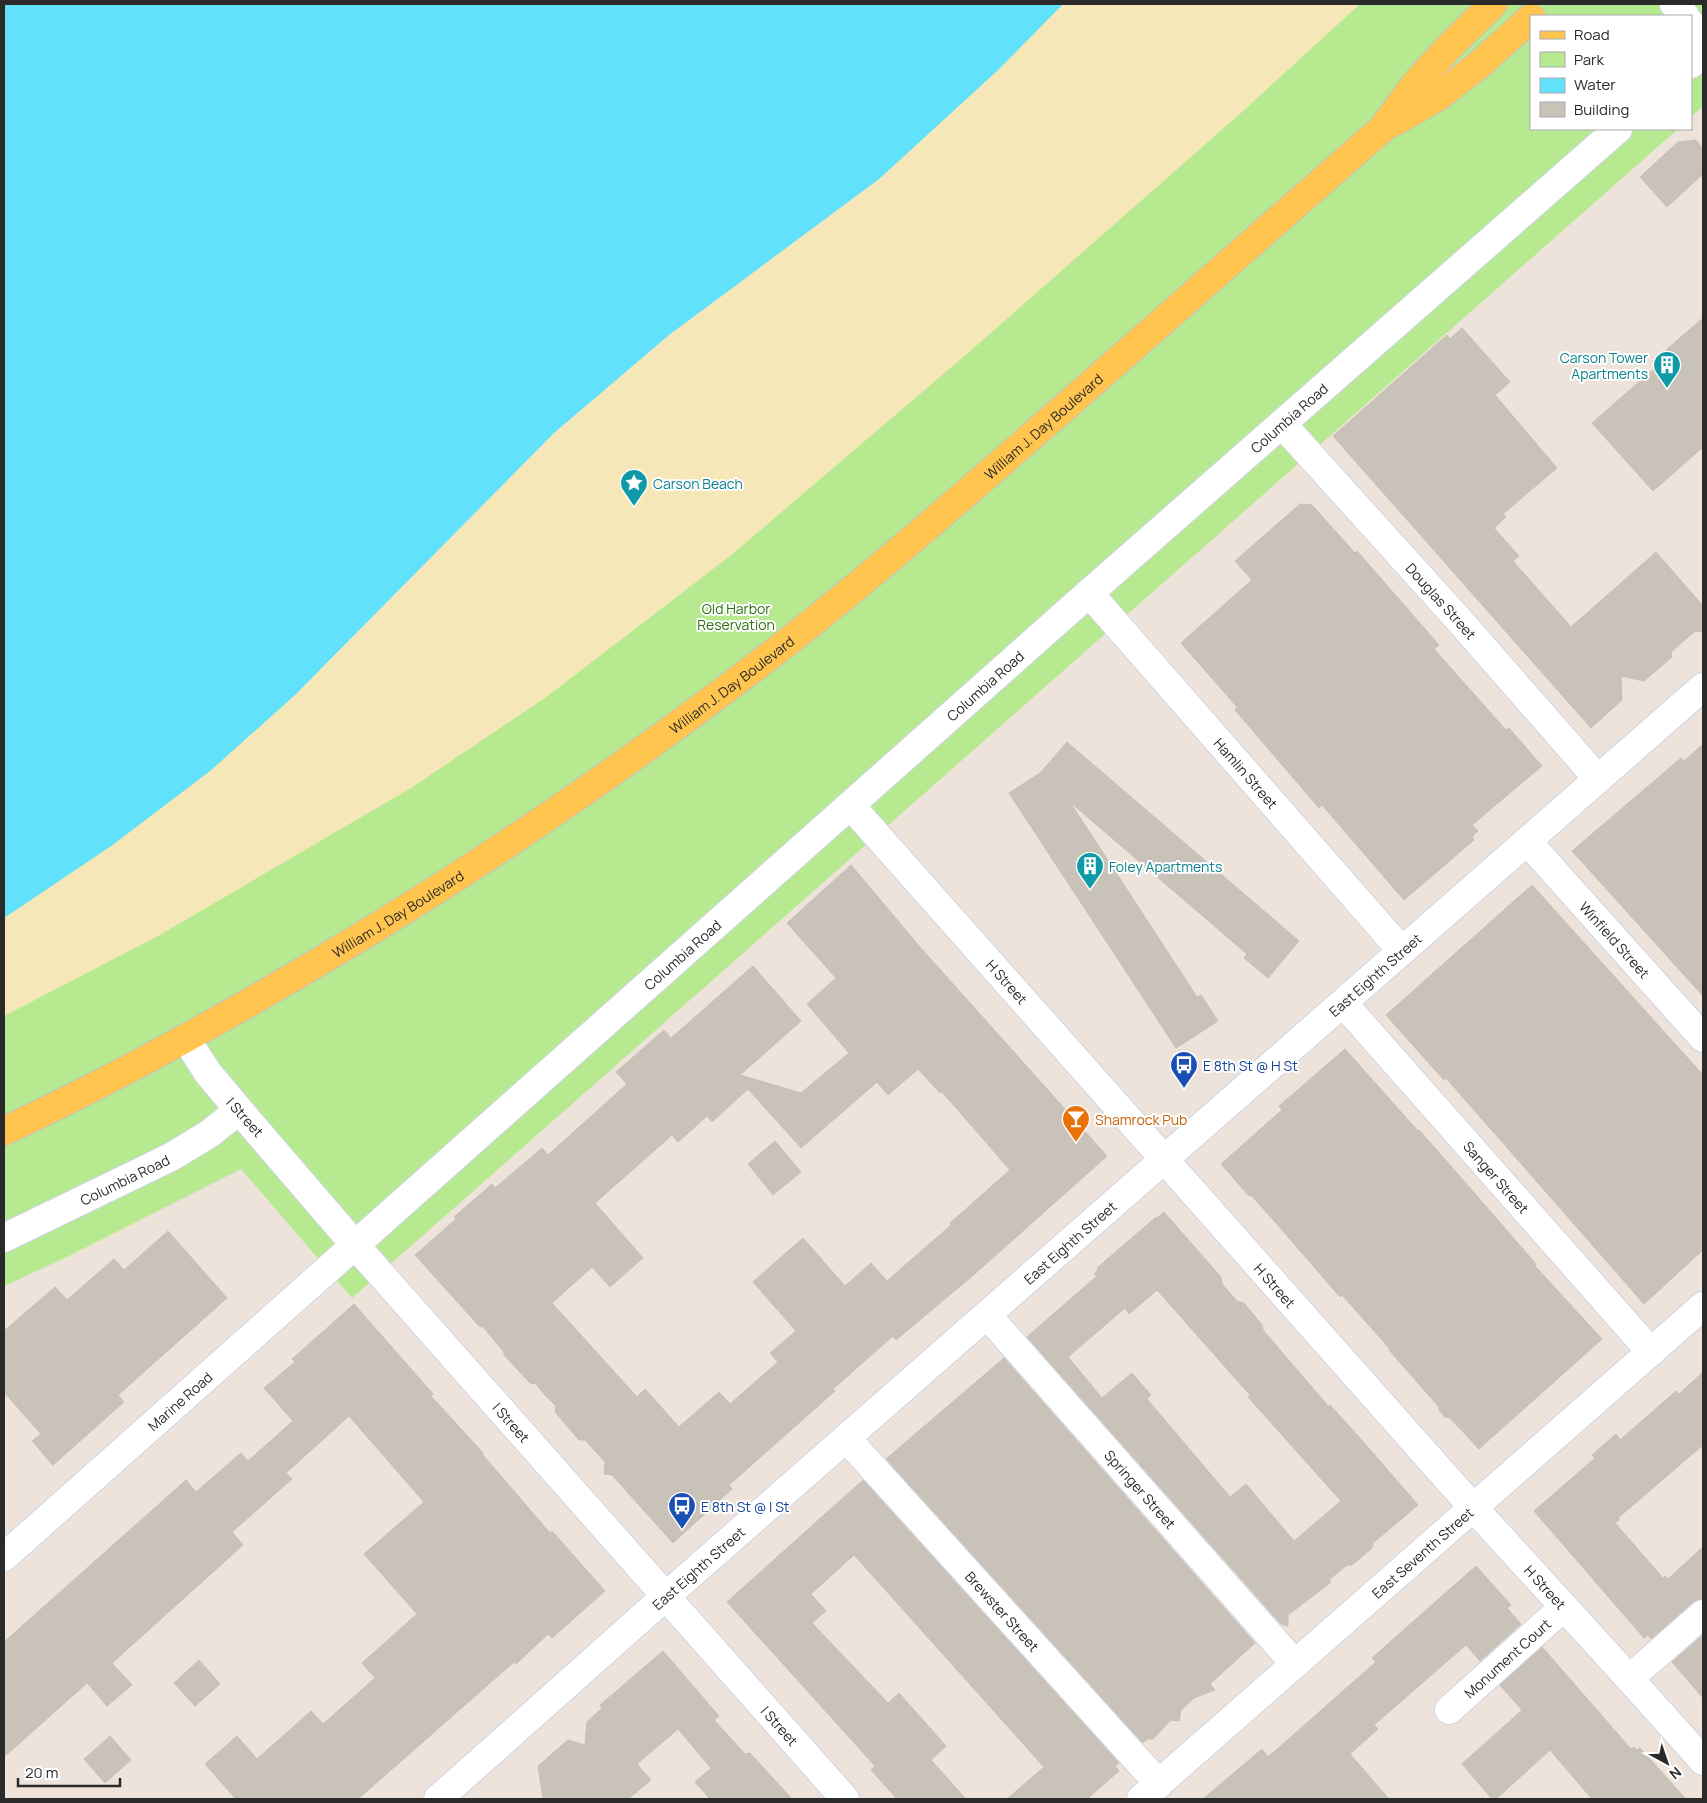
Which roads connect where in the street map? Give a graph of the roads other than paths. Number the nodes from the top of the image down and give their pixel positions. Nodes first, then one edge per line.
1 (1493, 4) edge
2 (1546, 4) edge
3 (1674, 4) edge
4 (1534, 15) edge
5 (1683, 15) edge
6 (1530, 19) edge
7 (1692, 25) edge
8 (1703, 39) edge
9 (1703, 53) edge
10 (1692, 63) edge
11 (1382, 128) junction
12 (1617, 130) edge
13 (1282, 424) junction
14 (1089, 593) junction
15 (1703, 687) edge
16 (1598, 779) junction
17 (851, 806) junction
18 (1527, 841) junction
19 (1402, 951) junction
20 (1343, 1003) junction
21 (1703, 1038) edge
22 (186, 1039) junction
23 (239, 1110) junction
24 (4, 1131) edge
25 (1165, 1159) junction
26 (4, 1238) edge
27 (355, 1245) junction
28 (1703, 1306) edge
29 (987, 1315) junction
30 (1651, 1352) junction
31 (847, 1439) junction
32 (1474, 1508) junction
33 (4, 1557) edge
34 (666, 1596) junction
35 (1564, 1607) junction
36 (1703, 1614) edge
37 (1295, 1664) junction
38 (1630, 1678) junction
39 (1449, 1710) dead end
40 (1703, 1762) edge
41 (1150, 1792) edge
42 (442, 1798) edge
43 (845, 1799) edge

1 - 11 main road, William J. Day Boulevard
2 - 4 main road, William J. Day Boulevard
3 - 5 street
6 - 11 main road, William J. Day Boulevard
7 - 8 street
9 - 10 street
11 - 22 main road, William J. Day Boulevard
12 - 13 street, Columbia Road
13 - 14 street, Columbia Road
13 - 16 street, Douglas Street
14 - 17 street, Columbia Road
14 - 19 street, Hamlin Street
15 - 16 street, East Eighth Street
16 - 18 street, East Eighth Street
17 - 25 street, H Street
17 - 27 street, Columbia Road
18 - 19 street, East Eighth Street
18 - 21 street, Winfield Street
19 - 20 street, East Eighth Street
20 - 25 street, East Eighth Street
20 - 30 street, Sanger Street
22 - 23 street, I Street
22 - 24 main road, William J. Day Boulevard
23 - 26 street, Columbia Road
23 - 27 street, I Street
25 - 29 street, East Eighth Street
25 - 32 street, H Street
27 - 33 street, Marine Road
27 - 34 street, I Street
28 - 30 street, East Seventh Street
29 - 31 street, East Eighth Street
29 - 37 street, Springer Street
30 - 32 street, East Seventh Street
31 - 34 street, East Eighth Street
31 - 41 street, Brewster Street
32 - 35 street, H Street
32 - 37 street, East Seventh Street
34 - 42 street, East Eighth Street
34 - 43 street, I Street
35 - 38 street, H Street
35 - 39 street, Monument Court
36 - 38 street
37 - 41 street, East Seventh Street
38 - 40 street, H Street

